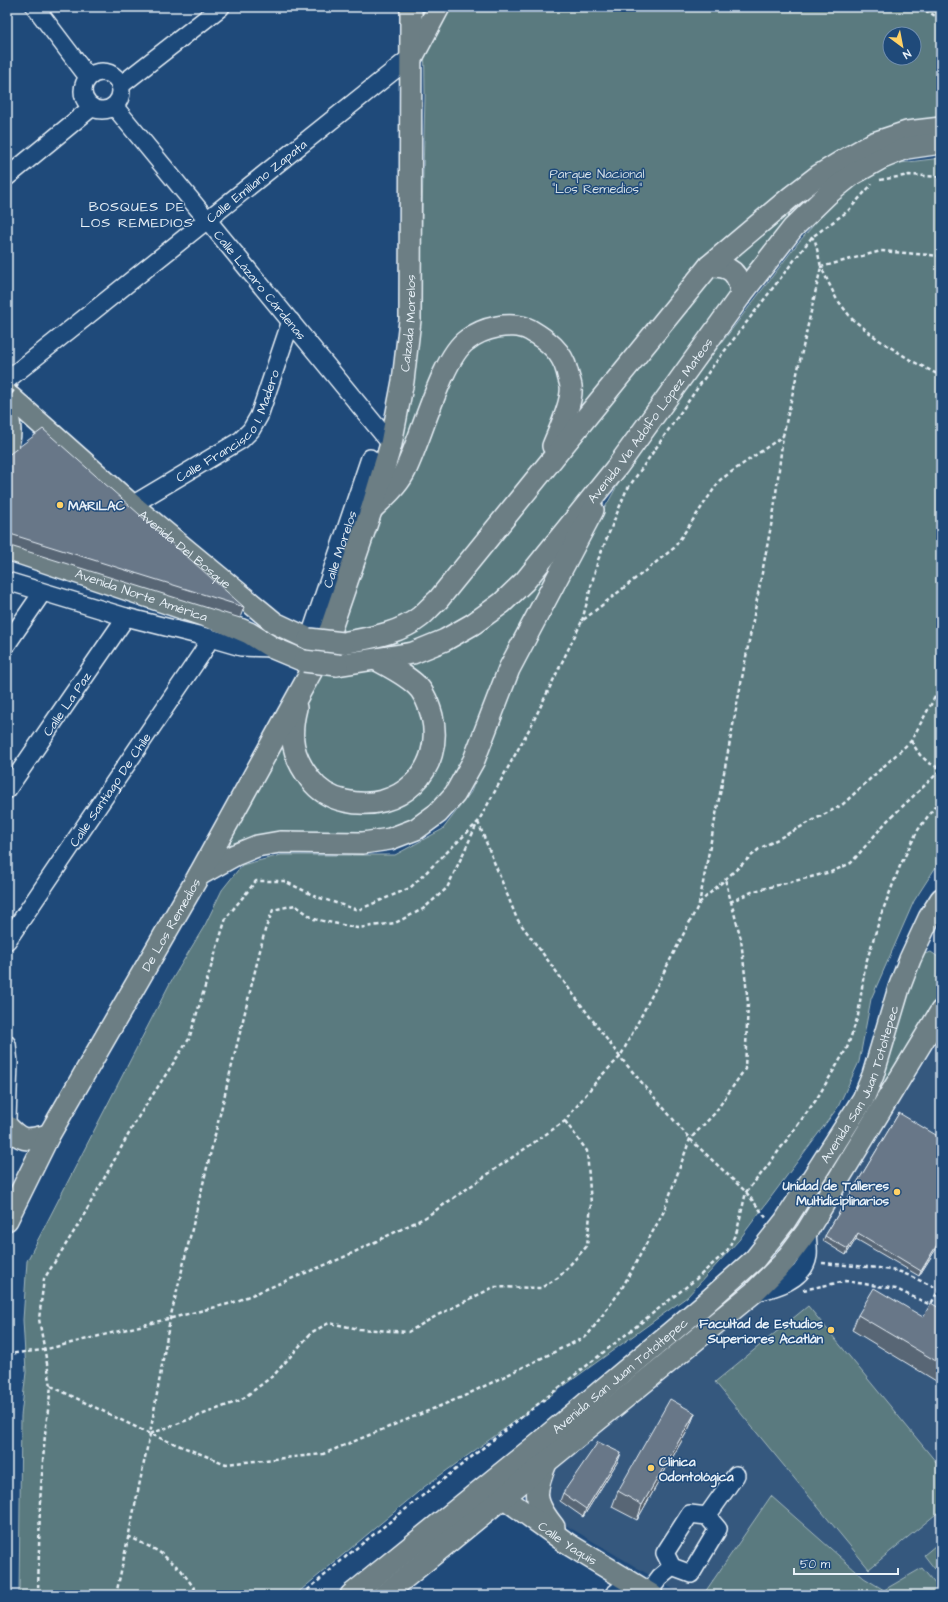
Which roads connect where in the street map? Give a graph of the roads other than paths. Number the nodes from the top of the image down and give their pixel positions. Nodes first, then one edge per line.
1 (35, 7) edge
2 (221, 7) edge
3 (411, 7) edge
4 (439, 7) edge
5 (412, 56) junction
6 (88, 77) junction
7 (121, 85) junction
8 (114, 106) junction
9 (91, 108) junction
10 (941, 128) edge
11 (941, 144) edge
12 (7, 176) edge
13 (207, 220) junction
14 (709, 266) junction
15 (741, 294) junction
16 (291, 321) junction
17 (11, 386) edge
18 (7, 416) edge
19 (391, 444) junction
20 (7, 446) edge
21 (370, 458) dead end
22 (617, 466) junction
23 (544, 468) junction
24 (132, 505) junction
25 (372, 508) junction
26 (7, 549) edge
27 (7, 581) edge
28 (42, 593) junction
29 (126, 617) junction
30 (337, 635) junction
31 (210, 638) junction
32 (309, 639) junction
33 (7, 644) edge
34 (273, 648) junction
35 (376, 660) junction
36 (336, 666) joint
37 (300, 692) junction
38 (7, 790) edge
39 (199, 875) junction
40 (941, 899) edge
41 (932, 934) edge
42 (7, 940) edge
43 (941, 1011) edge
44 (7, 1044) edge
45 (7, 1119) edge
46 (7, 1126) edge
47 (49, 1135) junction
48 (14, 1194) edge
49 (7, 1220) edge
50 (807, 1231) junction
51 (754, 1293) junction
52 (546, 1462) junction
53 (736, 1474) dead end
54 (487, 1485) junction
55 (504, 1497) junction
56 (707, 1516) junction
57 (568, 1544) junction
58 (672, 1567) junction
59 (629, 1582) junction
60 (650, 1594) edge
61 (351, 1595) edge
62 (384, 1595) edge
63 (613, 1595) edge

1 - 6 street
2 - 7 street
3 - 5 main road, Calzada Morelos
4 - 5 main road
5 - 13 street, Calle Emiliano Zapata
5 - 19 main road, Calzada Morelos
6 - 7 street
6 - 9 street
7 - 8 street
8 - 9 street
8 - 13 street, Calle Lázaro Cárdenas
9 - 12 street
10 - 14 main road
11 - 15 main road, Avenida Via Adolfo López Mateos
13 - 16 street, Calle Lázaro Cárdenas
13 - 17 street, Calle Emiliano Zapata
14 - 15 main road
14 - 23 main road
15 - 22 main road, Avenida Via Adolfo López Mateos
16 - 19 street, Calle Lázaro Cárdenas
16 - 24 street, Calle Francisco I. Madero
17 - 24 main road, Avenida Del Bosque
18 - 20 main road
19 - 25 main road, Calzada Morelos
21 - 32 street, Calle Morelos
22 - 35 main road, Avenida Via Adolfo López Mateos
22 - 39 main road
23 - 25 main road
23 - 30 main road
24 - 32 main road, Avenida Del Bosque
25 - 30 main road, Calzada Morelos
26 - 34 main road, Avenida Norte América
27 - 28 street, Avenida Norte América
28 - 29 street, Avenida Norte América
28 - 33 street
29 - 31 street, Avenida Norte América
29 - 38 street, Calle La Paz
30 - 32 main road, Avenida Del Bosque, bridge
30 - 37 main road, De Los Remedios
31 - 34 street, Avenida Norte América
31 - 42 street, Calle Santiago De Chile
34 - 36 main road, Avenida Norte América, bridge
35 - 36 main road, Avenida Via Adolfo López Mateos
35 - 37 main road
37 - 39 main road, De Los Remedios
39 - 47 main road, De Los Remedios
40 - 41 main road, Avenida San Juan Totoltepec
41 - 54 main road, Avenida San Juan Totoltepec
43 - 50 main road, Avenida San Juan Totoltepec
44 - 45 street
46 - 47 main road
47 - 48 main road, De Los Remedios
48 - 49 main road, De Los Remedios
50 - 51 main road, Avenida San Juan Totoltepec
50 - 51 street
51 - 52 main road, Avenida San Juan Totoltepec
52 - 55 main road, Avenida San Juan Totoltepec
52 - 57 main road
53 - 56 street
54 - 55 main road, Calle Yaquis
54 - 61 main road, Avenida San Juan Totoltepec
55 - 57 main road, Calle Yaquis
55 - 62 main road, Avenida San Juan Totoltepec
56 - 58 street
56 - 58 street
57 - 59 main road, Calle Yaquis
58 - 60 street
59 - 60 main road, Calle Yaquis
59 - 63 street

